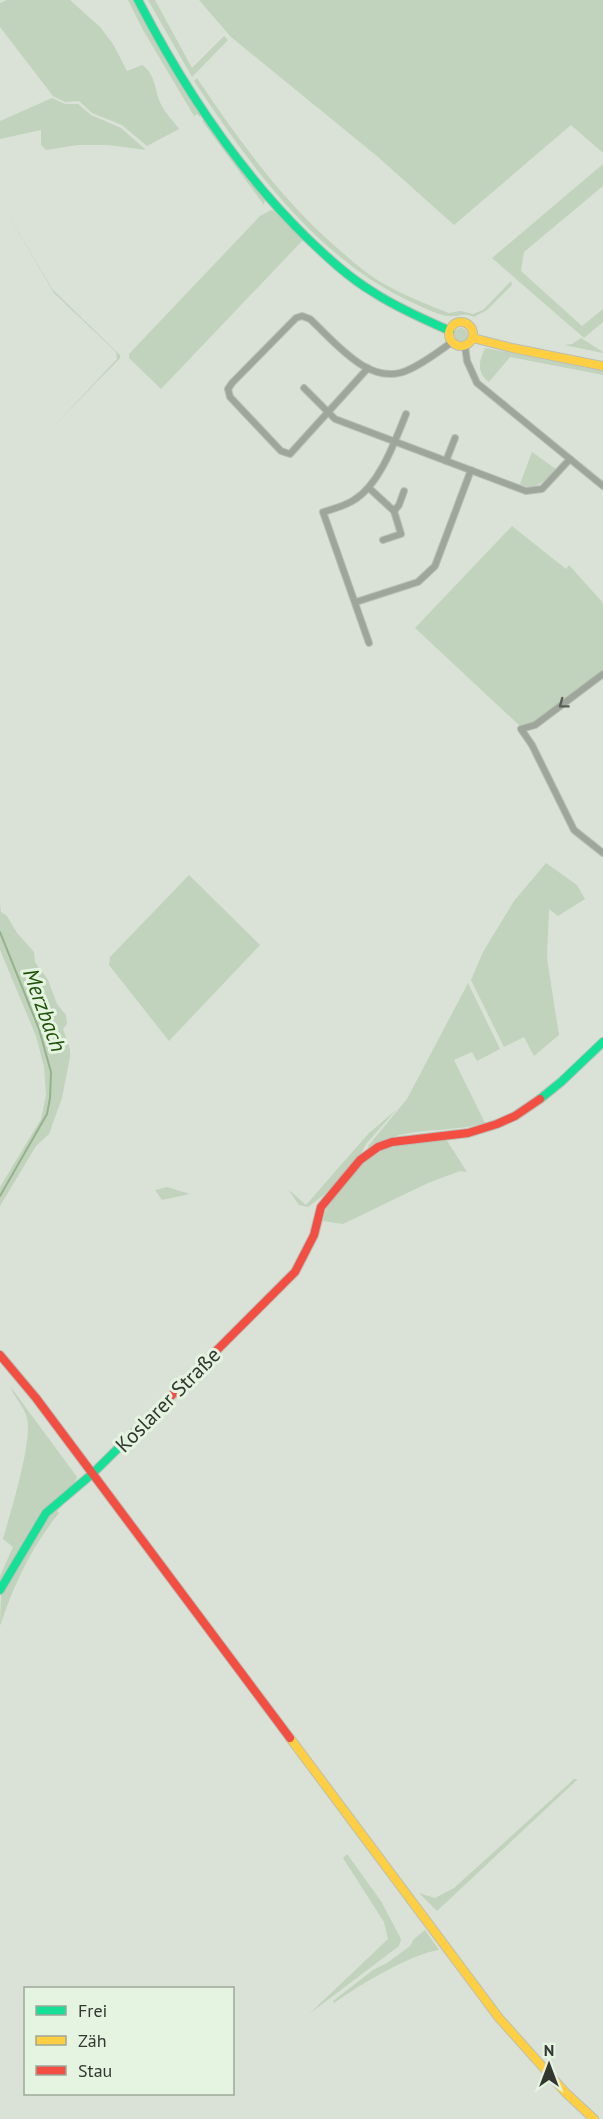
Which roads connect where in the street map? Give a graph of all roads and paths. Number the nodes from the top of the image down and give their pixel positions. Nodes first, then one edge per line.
1 (138, 0) edge
2 (450, 331) junction
3 (473, 338) junction
4 (452, 342) junction
5 (465, 346) junction
6 (603, 366) edge
7 (368, 368) junction
8 (304, 388) dead end
9 (327, 413) junction
10 (406, 414) dead end
11 (455, 438) dead end
12 (394, 441) junction
13 (570, 459) junction
14 (446, 461) junction
15 (471, 470) junction
16 (603, 486) edge
17 (369, 488) junction
18 (404, 490) dead end
19 (394, 511) junction
20 (383, 540) dead end
21 (356, 602) junction
22 (369, 643) dead end
23 (603, 674) edge
24 (603, 853) edge
25 (603, 1042) edge
26 (0, 1355) edge
27 (92, 1474) junction
28 (0, 1590) edge
29 (594, 2119) edge

1 - 2 street
2 - 3 street
2 - 4 street
3 - 5 street
3 - 6 street
4 - 5 street
4 - 7 street
5 - 13 street
7 - 9 street
7 - 9 street
8 - 9 street
9 - 12 street
10 - 12 street
11 - 14 street
12 - 14 street
12 - 17 street
13 - 15 street
13 - 16 street
14 - 15 street
15 - 21 street
17 - 19 street
17 - 21 street
18 - 19 street
19 - 20 street
21 - 22 street
23 -> 24 street
25 - 27 street, Koslarer Straße
26 - 27 street
27 - 28 street, Koslarer Straße
27 - 29 street

